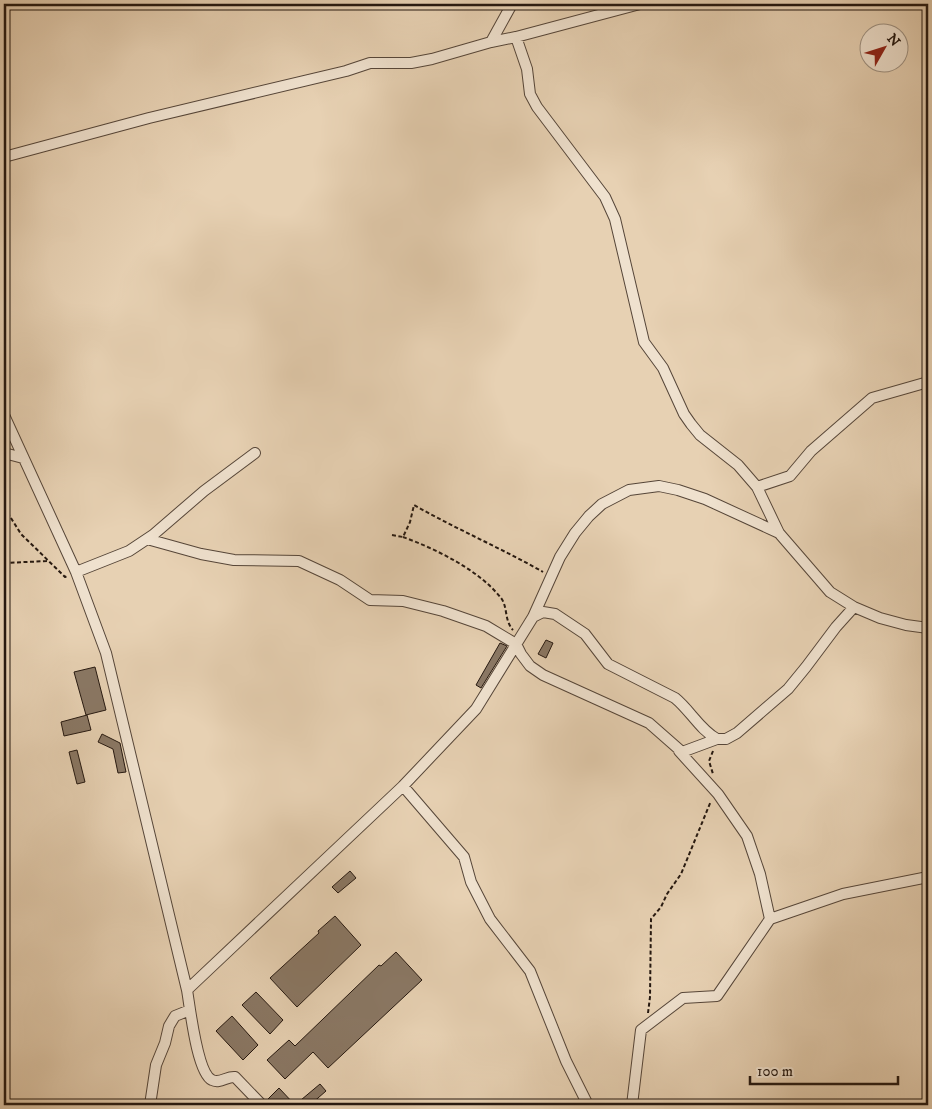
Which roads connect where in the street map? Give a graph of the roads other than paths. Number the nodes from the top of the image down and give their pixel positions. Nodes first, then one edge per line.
1 (7, 4) edge
2 (512, 4) edge
3 (640, 4) edge
4 (4, 9) edge
5 (516, 37) junction
6 (492, 42) junction
7 (4, 157) edge
8 (928, 382) edge
9 (4, 416) edge
10 (4, 454) edge
11 (255, 454) dead end
12 (23, 458) junction
13 (757, 488) junction
14 (779, 533) junction
15 (147, 539) junction
16 (76, 572) junction
17 (854, 607) junction
18 (533, 617) junction
19 (928, 628) edge
20 (518, 640) junction
21 (717, 739) junction
22 (679, 750) junction
23 (403, 786) junction
24 (928, 877) edge
25 (770, 918) junction
26 (187, 990) junction
27 (190, 1010) junction
28 (150, 1105) edge
29 (262, 1105) edge
30 (588, 1105) edge
31 (632, 1105) edge

1 - 4 street
2 - 6 street
3 - 5 street
5 - 6 street
5 - 13 street
6 - 7 street
8 - 13 street
9 - 12 street
10 - 12 street
11 - 15 street
12 - 16 street
13 - 14 street
14 - 17 street
14 - 18 street
15 - 16 street
15 - 20 street
16 - 26 street
17 - 19 street
17 - 21 street
18 - 20 street
18 - 21 street
20 - 22 street
20 - 23 street
21 - 22 street
22 - 25 street
23 - 26 street
23 - 30 street
24 - 25 street
25 - 31 street
26 - 27 street
27 - 28 street
27 - 29 street

